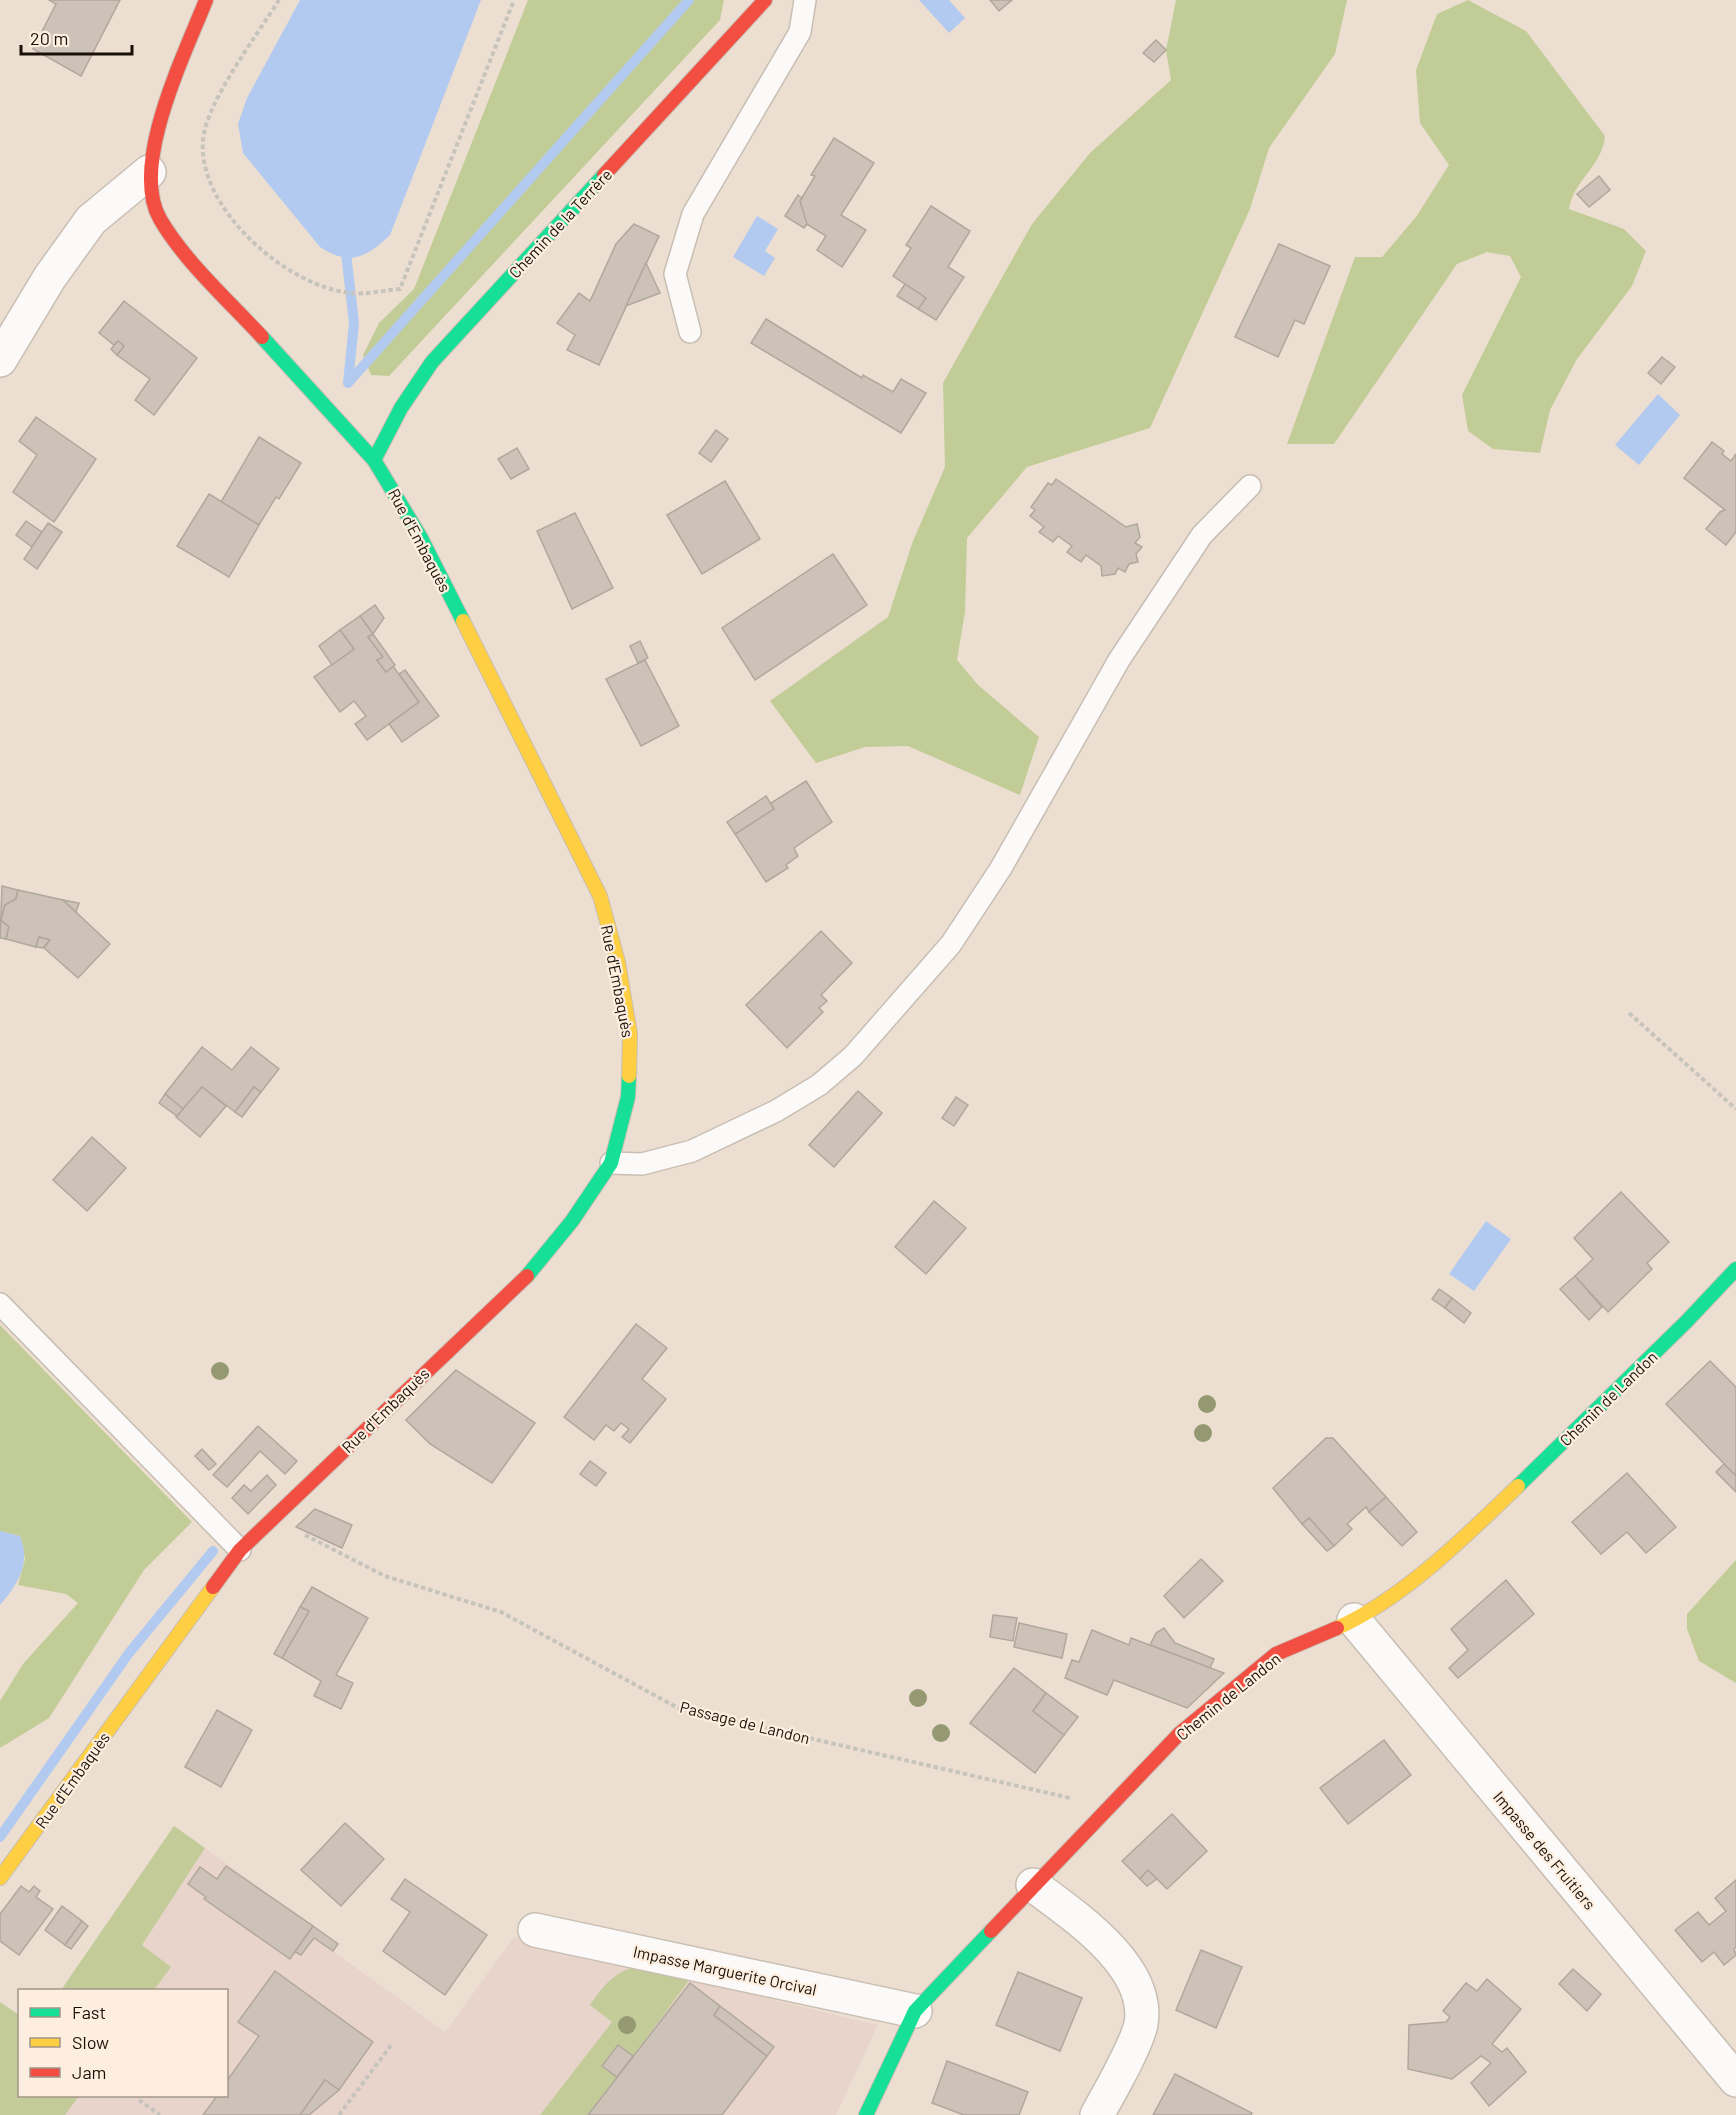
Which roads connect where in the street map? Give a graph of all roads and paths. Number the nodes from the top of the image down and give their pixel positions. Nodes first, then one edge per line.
1 (206, 0) edge
2 (279, 0) edge
3 (514, 0) edge
4 (765, 0) edge
5 (805, 0) edge
6 (149, 172) junction
7 (690, 332) dead end
8 (0, 360) edge
9 (374, 460) junction
10 (1250, 486) dead end
11 (1629, 1013) dead end
12 (1736, 1109) edge
13 (611, 1163) junction
14 (1736, 1269) edge
15 (0, 1304) edge
16 (273, 1518) junction
17 (240, 1550) junction
18 (1354, 1620) junction
19 (1109, 1806) junction
20 (0, 1878) edge
21 (1033, 1886) junction
22 (535, 1930) dead end
23 (915, 2011) junction
24 (392, 2044) dead end
25 (1736, 2080) edge
26 (139, 2100) dead end
27 (160, 2115) edge
28 (339, 2115) edge
29 (866, 2115) edge
30 (1096, 2115) edge

1 - 6 street
2 - 3 path
4 - 9 street, Chemin de la Terrère
5 - 7 lane
6 - 8 street
6 - 9 street, Rue d'Embaquès
9 - 13 street, Rue d'Embaquès
10 - 13 lane
11 - 12 path
13 - 16 street, Rue d'Embaquès
14 - 18 street, Chemin de Landon
15 - 17 lane
16 - 17 street, Rue d'Embaquès
16 - 19 path, Passage de Landon
17 - 20 street, Rue d'Embaquès
18 - 19 street, Chemin de Landon
18 - 25 street, Impasse des Fruitiers
19 - 21 street, Chemin de Landon
21 - 23 street, Chemin de Landon
21 - 30 street
22 - 23 street, Impasse Marguerite Orcival
23 - 29 street, Chemin de Landon
24 - 28 path
26 - 27 path

